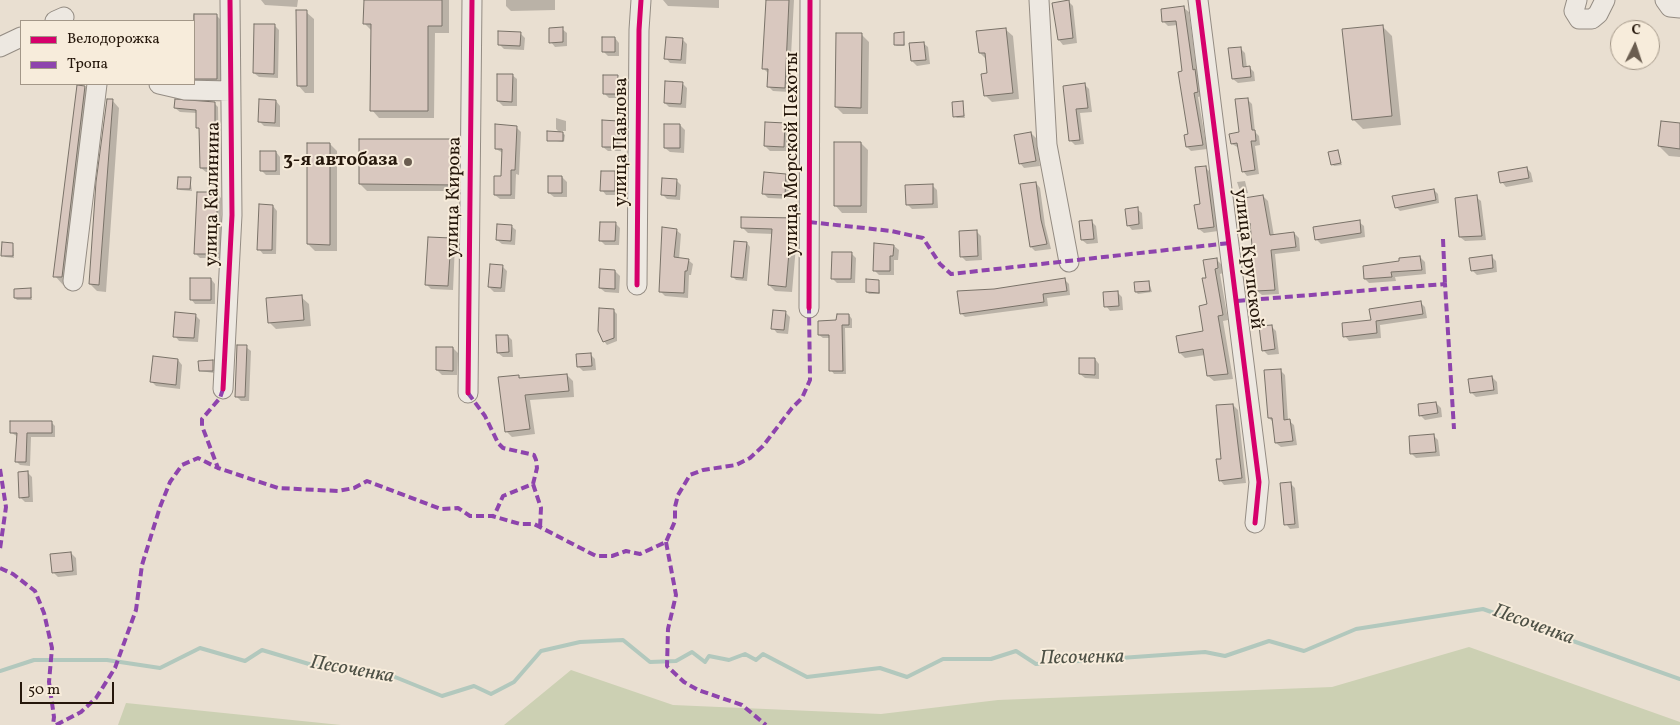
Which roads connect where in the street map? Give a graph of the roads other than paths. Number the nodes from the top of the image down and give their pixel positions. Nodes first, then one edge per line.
1 (230, 0) edge
2 (472, 0) edge
3 (641, 0) edge
4 (810, 0) edge
5 (1039, 0) edge
6 (1198, 0) edge
7 (1577, 0) edge
8 (1605, 0) edge
9 (1664, 0) edge
10 (1680, 8) edge
11 (20, 37) edge
12 (0, 47) edge
13 (97, 85) edge
14 (163, 85) edge
15 (230, 91) junction
16 (1068, 262) dead end
17 (74, 281) dead end
18 (637, 285) dead end
19 (809, 308) dead end
20 (223, 389) dead end
21 (468, 393) dead end
22 (1255, 523) dead end

1 - 15 street, улица Калинина
2 - 21 street, улица Кирова
3 - 18 street, улица Павлова
4 - 19 street, улица Морской Пехоты
5 - 16 street
6 - 22 street, улица Крупской
7 - 8 street
9 - 10 street
11 - 12 street
13 - 17 street
14 - 15 street
15 - 20 street, улица Калинина

